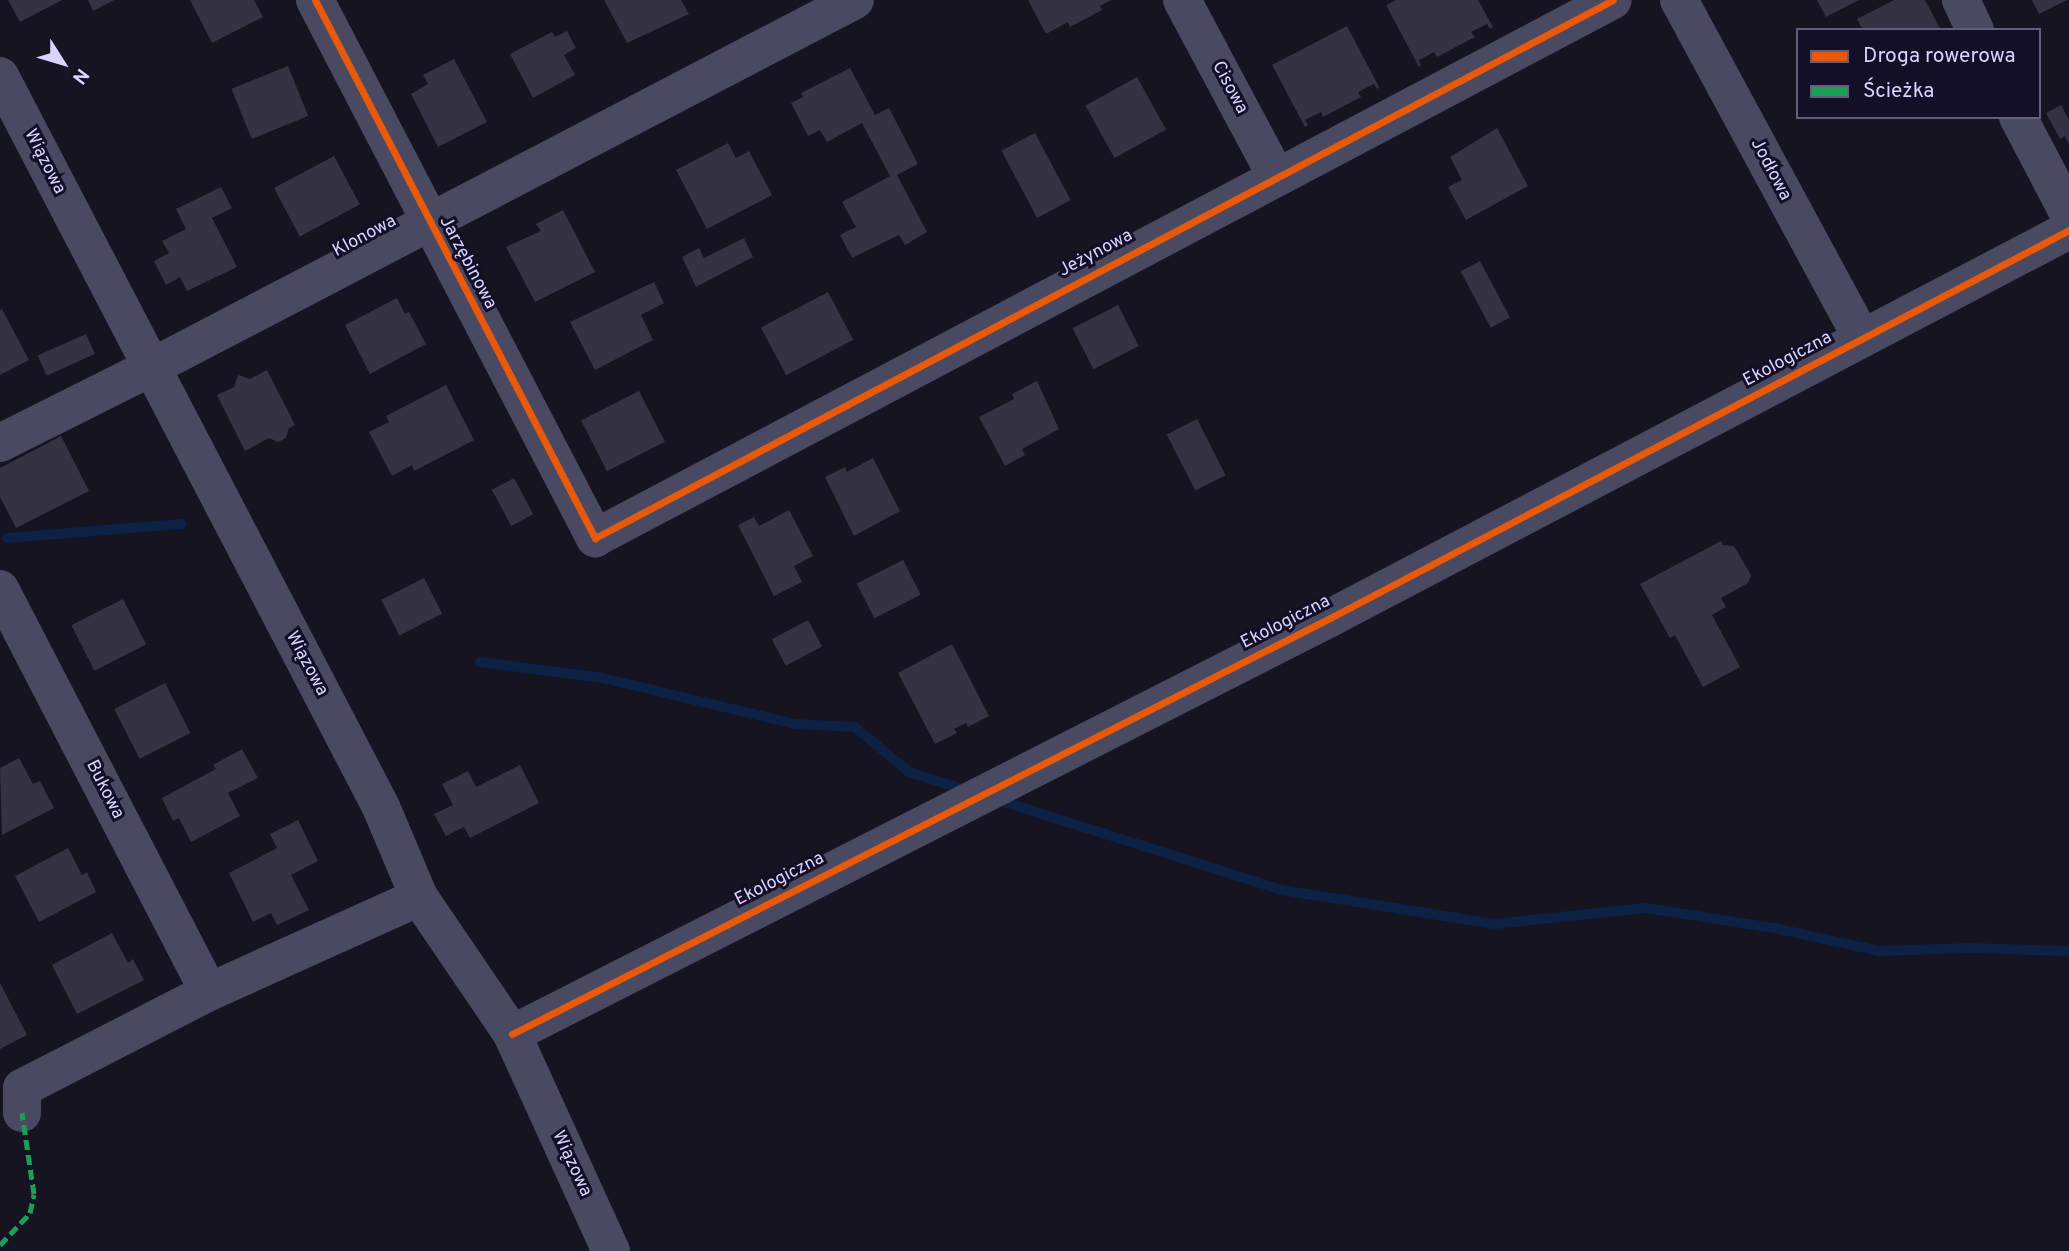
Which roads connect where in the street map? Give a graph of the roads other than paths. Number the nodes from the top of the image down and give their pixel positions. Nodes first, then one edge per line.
1 (315, 0) edge
2 (855, 0) edge
3 (1182, 0) edge
4 (1613, 0) edge
5 (1679, 0) edge
6 (1961, 0) edge
7 (1974, 28) edge
8 (0, 76) edge
9 (2019, 119) edge
10 (1276, 176) junction
11 (2069, 214) edge
12 (428, 222) junction
13 (2069, 230) edge
14 (1862, 339) junction
15 (150, 368) junction
16 (0, 443) edge
17 (596, 538) joint
18 (0, 589) edge
19 (419, 897) junction
20 (209, 992) junction
21 (512, 1034) junction
22 (22, 1113) dead end
23 (611, 1251) edge

1 - 12 street, Jarzębinowa
2 - 12 street, Klonowa
3 - 10 street, Cisowa
4 - 10 street, Jeżynowa
5 - 14 street, Jodłowa
6 - 7 street
8 - 15 street, Wiązowa
9 - 11 street
10 - 17 street, Jeżynowa
12 - 15 street, Klonowa
12 - 17 street, Jarzębinowa
13 - 14 street, Ekologiczna
14 - 21 street, Ekologiczna
15 - 16 street, Klonowa
15 - 19 street, Wiązowa
18 - 20 street, Bukowa
19 - 20 street
19 - 21 street, Wiązowa
20 - 22 street
21 - 23 street, Wiązowa

